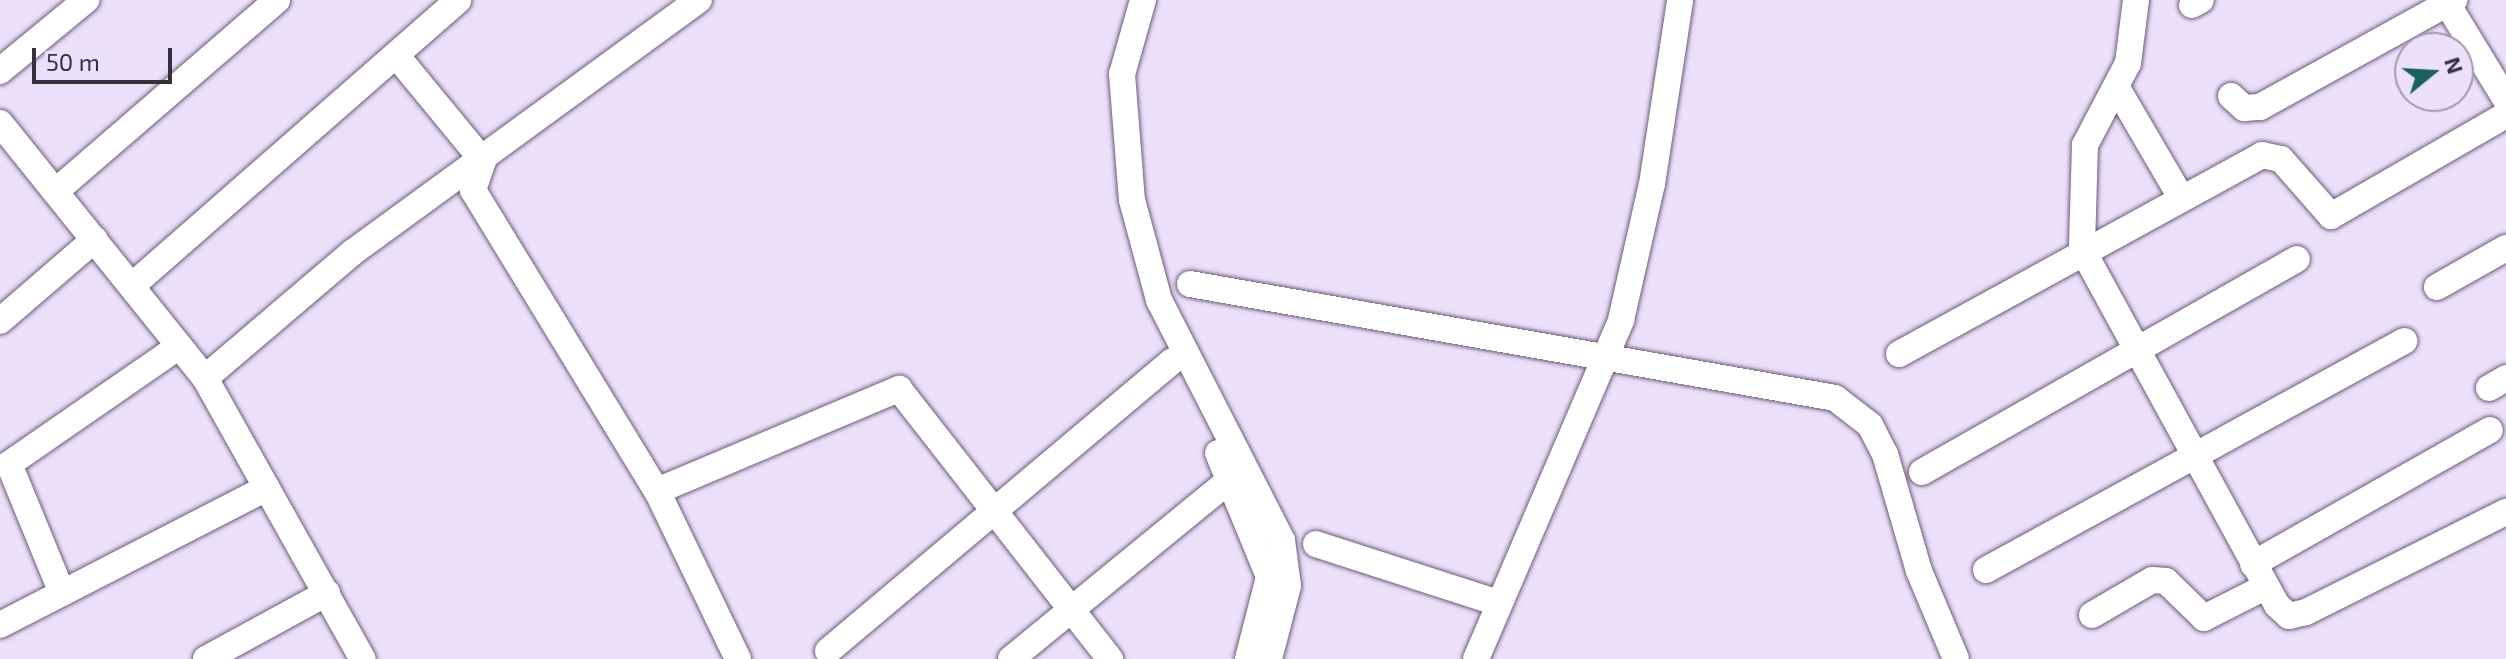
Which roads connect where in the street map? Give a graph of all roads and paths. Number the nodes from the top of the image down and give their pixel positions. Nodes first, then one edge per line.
1 (86, 0) edge
2 (277, 0) edge
3 (458, 0) edge
4 (699, 0) edge
5 (1126, 0) edge
6 (1143, 0) edge
7 (1680, 0) edge
8 (2136, 0) edge
9 (2449, 1) edge
10 (396, 55) junction
11 (0, 71) edge
12 (2117, 88) junction
13 (2231, 96) dead end
14 (2506, 100) edge
15 (2506, 115) edge
16 (4, 137) edge
17 (483, 161) junction
18 (56, 191) junction
19 (2180, 196) junction
20 (1126, 201) junction
21 (95, 239) junction
22 (2506, 248) edge
23 (2082, 249) junction
24 (2297, 259) dead end
25 (134, 284) junction
26 (1190, 284) dead end
27 (2437, 287) dead end
28 (0, 321) edge
29 (2405, 341) dead end
30 (178, 347) junction
31 (2136, 353) junction
32 (1608, 354) junction
33 (1899, 354) dead end
34 (1172, 361) junction
35 (205, 378) junction
36 (2490, 430) dead end
37 (2193, 455) junction
38 (1922, 472) dead end
39 (1231, 479) junction
40 (267, 488) junction
41 (657, 491) junction
42 (2506, 512) edge
43 (992, 513) junction
44 (1316, 544) dead end
45 (1986, 570) dead end
46 (2259, 575) junction
47 (62, 593) junction
48 (327, 593) junction
49 (1499, 603) junction
50 (1070, 609) junction
51 (2092, 615) dead end
52 (0, 625) edge
53 (828, 651) dead end
54 (1253, 658) edge
55 (206, 659) edge
56 (363, 659) edge
57 (738, 659) edge
58 (1011, 659) edge
59 (1110, 659) edge
60 (1476, 659) edge
61 (1956, 659) edge

1 - 11 street
2 - 18 street
3 - 10 street
4 - 17 street
5 - 20 street
6 - 20 street
7 - 32 street
8 - 12 street
9 - 13 street
9 - 14 street
10 - 17 street
10 - 25 street
12 - 19 street
12 - 23 street
15 - 19 street
16 - 18 street
17 - 35 street
17 - 41 street
18 - 21 street
19 - 23 street
20 - 34 street
20 - 54 street
21 - 25 street
21 - 28 street
22 - 27 street
23 - 31 street
23 - 33 street
24 - 31 street
25 - 30 street
26 - 32 street
29 - 37 street
30 - 35 street
30 - 47 street
31 - 37 street
31 - 38 street
32 - 49 street
32 - 61 street
34 - 39 street
34 - 43 street
35 - 40 street
36 - 46 street
37 - 45 street
37 - 46 street
39 - 50 street
39 - 54 street
40 - 47 street
40 - 48 street
41 - 43 street
41 - 57 street
42 - 46 street
43 - 50 street
43 - 53 street
44 - 49 street
46 - 51 street
47 - 52 street
48 - 55 street
48 - 56 street
49 - 60 street
50 - 58 street
50 - 59 street

